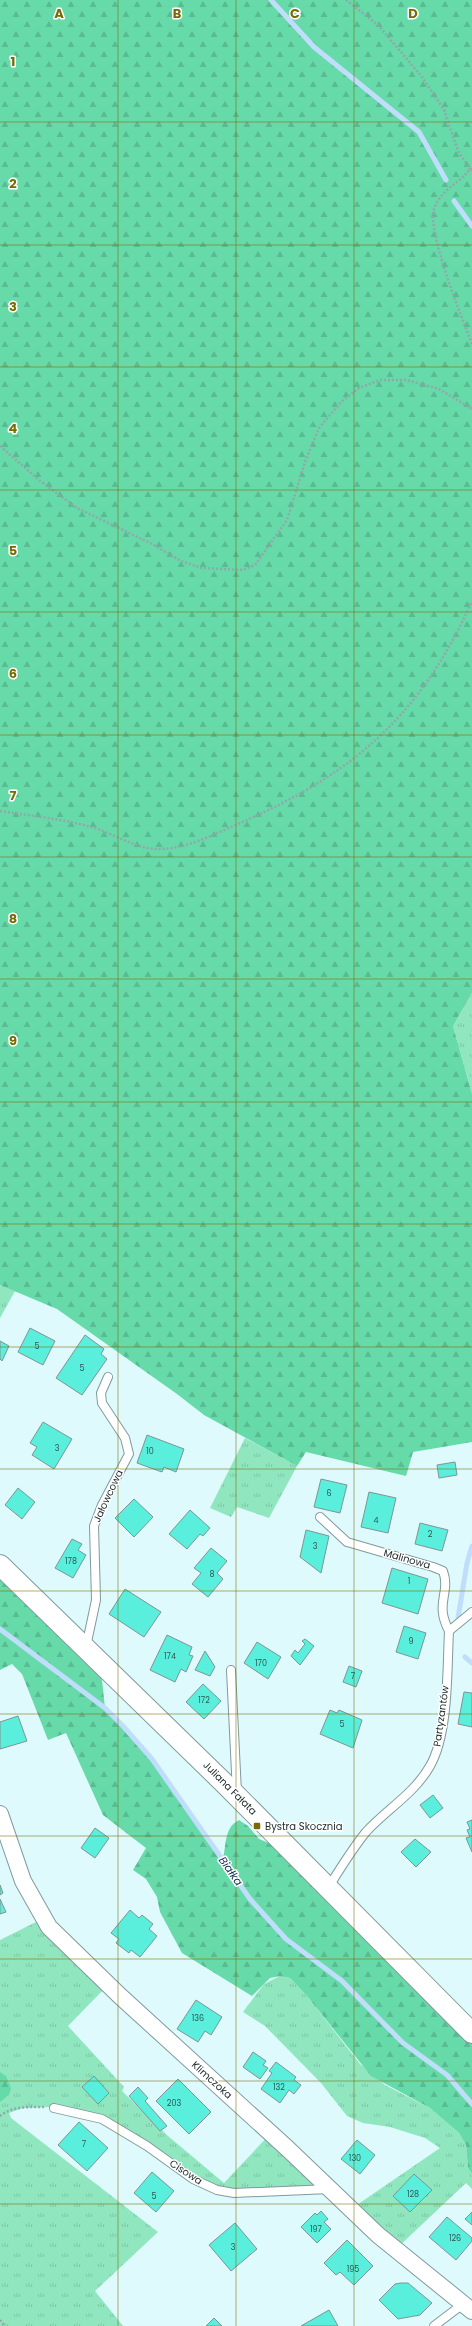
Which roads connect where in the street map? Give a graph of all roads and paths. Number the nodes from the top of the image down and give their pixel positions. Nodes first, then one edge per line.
1 (346, 0) edge
2 (471, 169) edge
3 (472, 344) edge
4 (472, 409) edge
5 (0, 446) edge
6 (472, 601) edge
7 (0, 811) edge
8 (108, 1378) dead end
9 (320, 1517) dead end
10 (0, 1565) edge
11 (472, 1612) edge
12 (449, 1631) junction
13 (86, 1648) junction
14 (231, 1670) dead end
15 (238, 1796) junction
16 (0, 1814) edge
17 (328, 1888) junction
18 (472, 2033) edge
19 (54, 2108) joint
20 (0, 2116) edge
21 (331, 2189) junction
22 (468, 2307) edge
23 (0, 2320) edge
24 (5, 2326) edge
25 (434, 2326) edge

1 - 2 path
2 - 3 path
4 - 5 path
6 - 7 path
8 - 13 lane, Jałowcowa
9 - 12 lane, Malinowa
10 - 13 street, Juliana Fałata
11 - 12 lane
12 - 17 lane, Partyzantów
13 - 15 street, Juliana Fałata
14 - 15 lane
15 - 17 street, Juliana Fałata
16 - 21 street, Klimczoka
17 - 18 street, Juliana Fałata
19 - 20 path
19 - 21 lane, Cisowa
21 - 22 street, Klimczoka
22 - 25 lane
23 - 24 path

